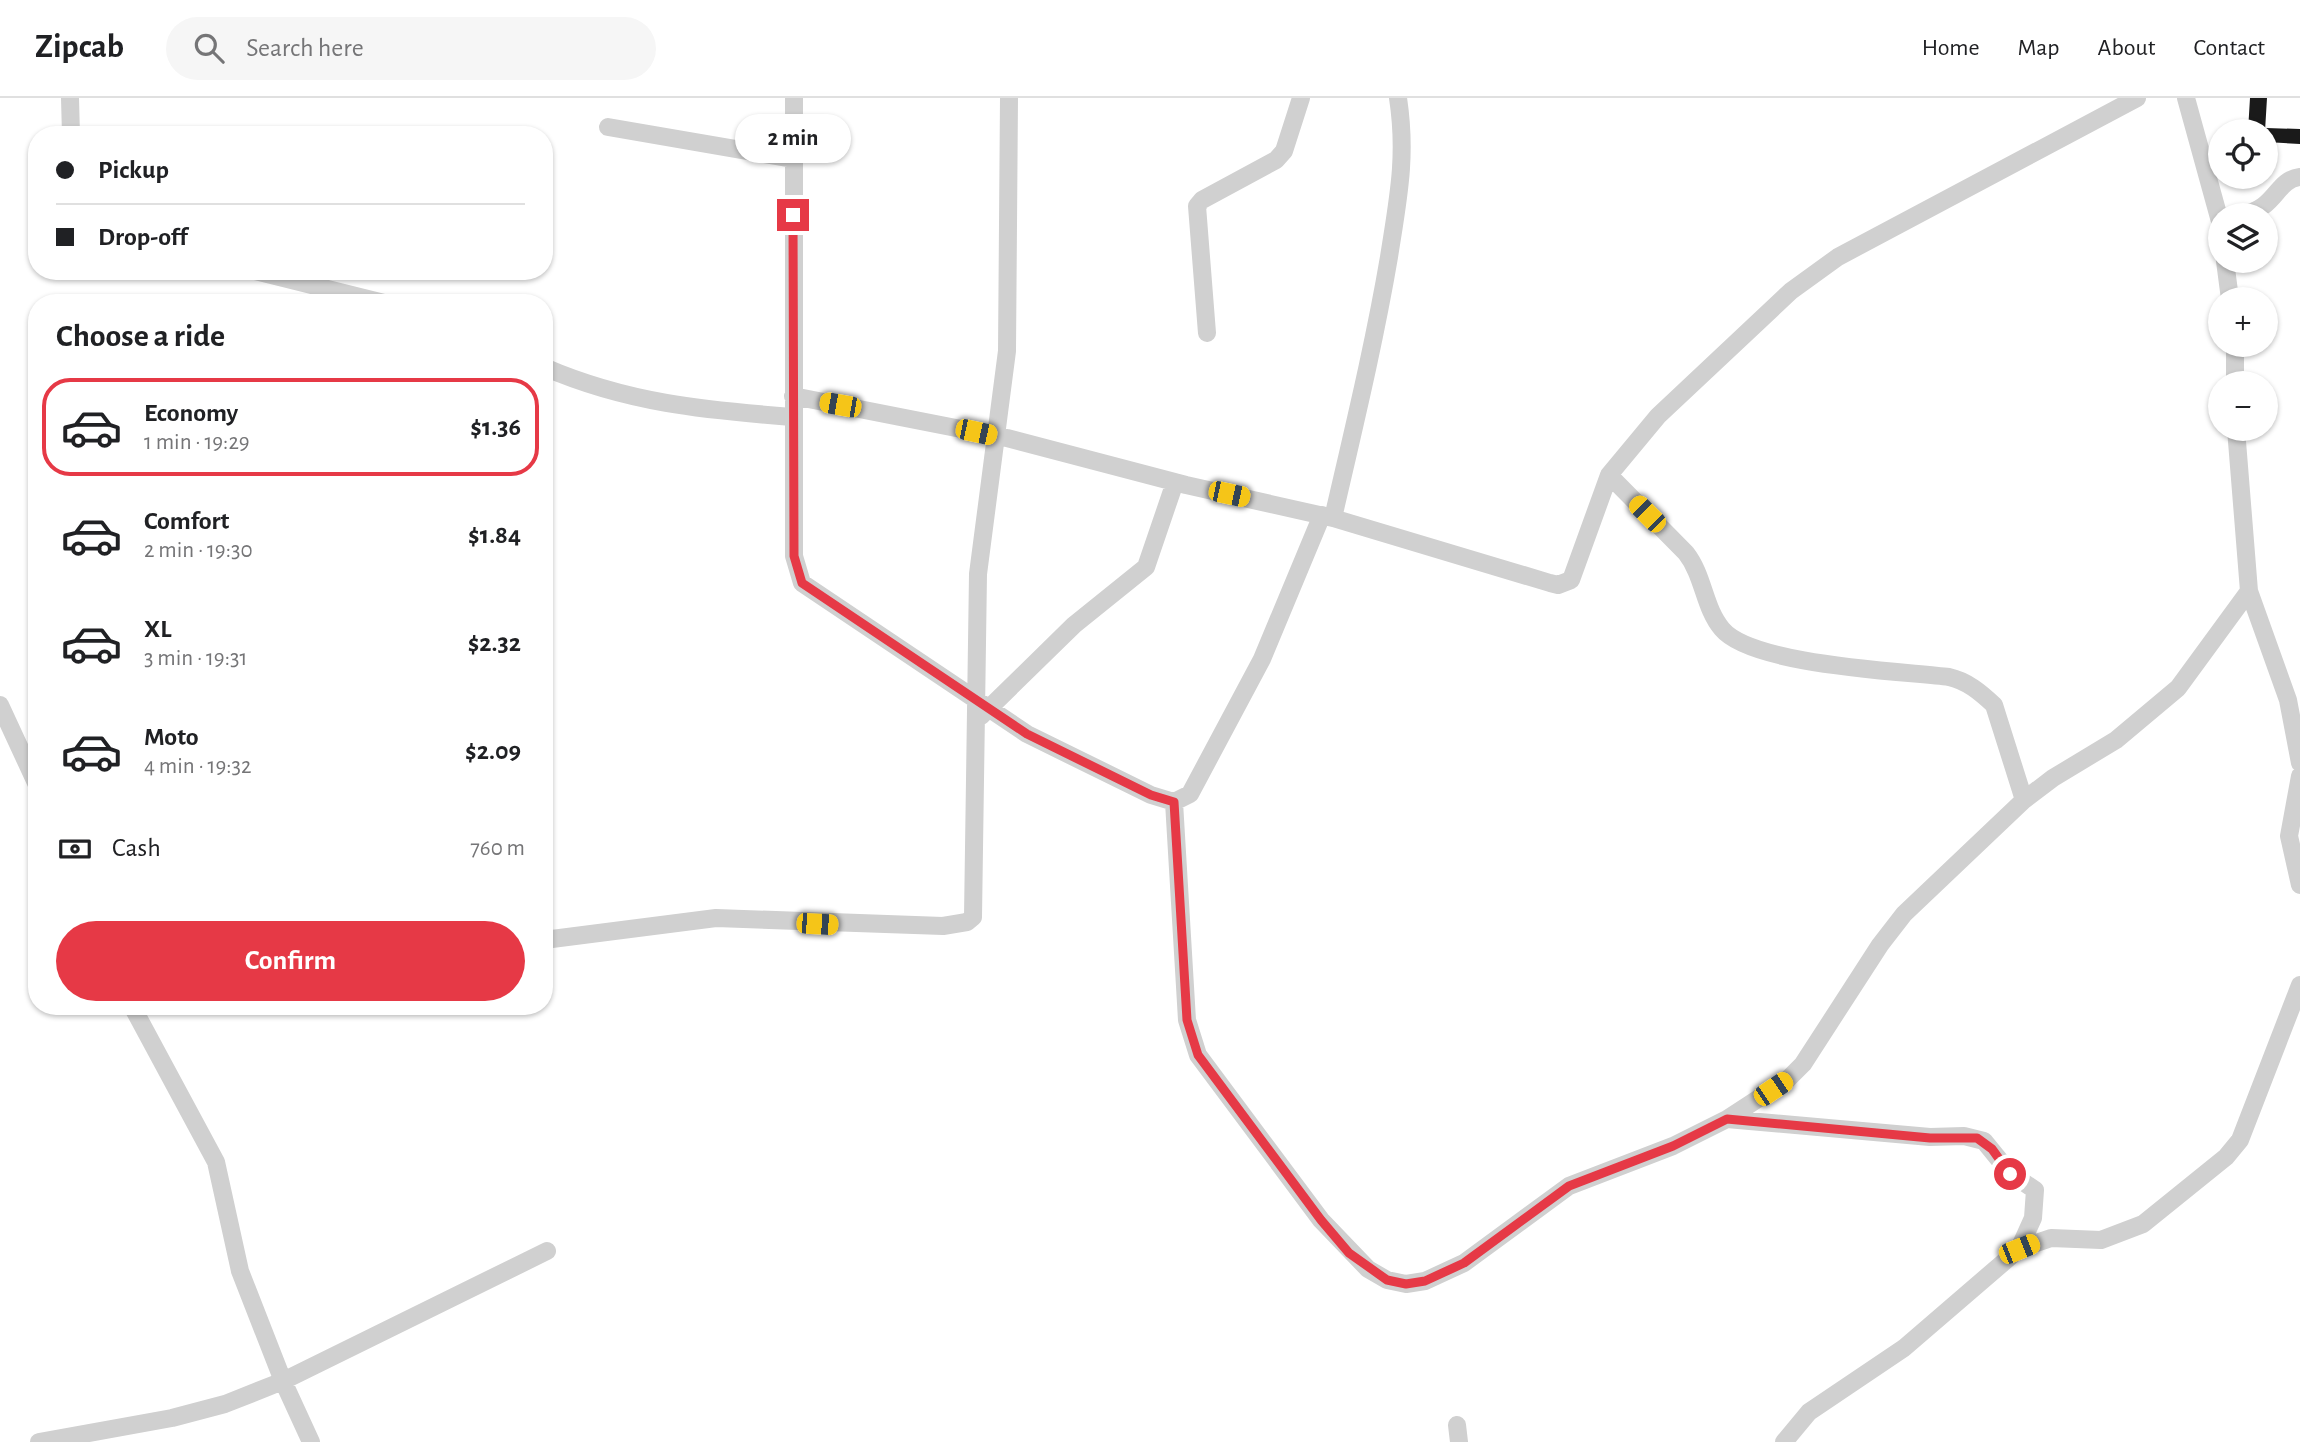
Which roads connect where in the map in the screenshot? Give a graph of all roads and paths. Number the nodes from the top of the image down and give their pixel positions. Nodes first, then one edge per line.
1 (70, 98) edge
2 (794, 98) edge
3 (1009, 98) edge
4 (1301, 98) edge
5 (1398, 98) edge
6 (2137, 98) edge
7 (2186, 98) edge
8 (71, 126) edge
9 (608, 127) dead end
10 (793, 159) junction
11 (2300, 177) edge
12 (2215, 203) edge
13 (2269, 203) edge
14 (291, 280) edge
15 (348, 294) edge
16 (1207, 333) dead end
17 (553, 372) edge
18 (793, 396) junction
19 (792, 418) junction
20 (998, 436) junction
21 (2237, 441) edge
22 (1609, 475) junction
23 (1175, 482) junction
24 (1328, 516) junction
25 (2249, 591) junction
26 (0, 705) edge
27 (980, 710) junction
28 (28, 763) edge
29 (2300, 763) edge
30 (2300, 776) edge
31 (2024, 800) junction
32 (1174, 802) junction
33 (2300, 884) edge
34 (553, 939) edge
35 (2300, 985) edge
36 (137, 1015) edge
37 (1727, 1119) junction
38 (2019, 1249) junction
39 (547, 1251) dead end
40 (282, 1381) junction
41 (39, 1442) edge
42 (311, 1442) edge
43 (1784, 1442) edge

1 - 8 street
2 - 10 street
3 - 20 street
4 - 16 street
5 - 24 street
6 - 22 street
7 - 12 street
9 - 10 street
10 - 18 street
11 - 13 street
14 - 15 street
17 - 19 street
18 - 19 street
18 - 20 street
19 - 27 street
20 - 23 street
20 - 27 street
21 - 25 street
22 - 24 street
22 - 31 street
23 - 24 street
23 - 27 street
24 - 32 street
25 - 29 street
25 - 31 street
26 - 28 street
27 - 32 street
27 - 34 street
30 - 33 street
31 - 37 street
32 - 37 street
35 - 38 street
36 - 40 street
37 - 38 street
38 - 43 street
39 - 40 street
40 - 41 street
40 - 42 street

